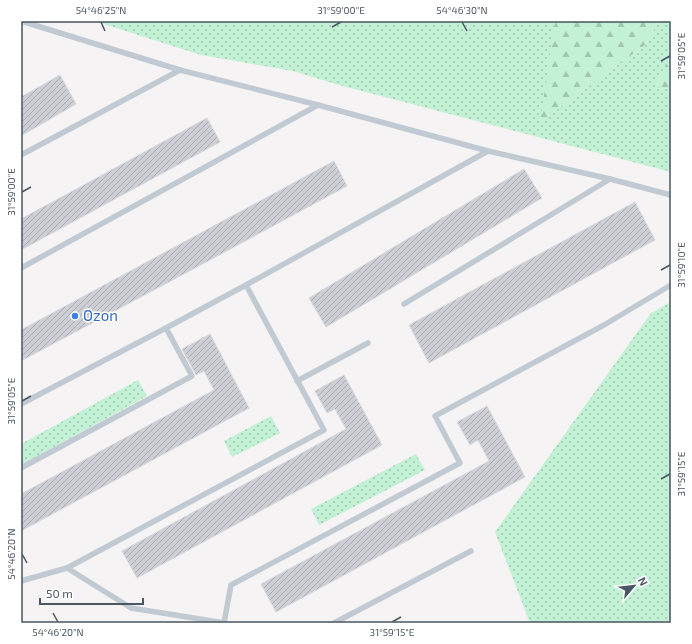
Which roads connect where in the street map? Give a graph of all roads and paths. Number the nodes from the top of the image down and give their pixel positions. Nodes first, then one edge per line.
1 (21, 22) edge
2 (180, 70) junction
3 (318, 105) junction
4 (488, 151) junction
5 (21, 155) edge
6 (610, 180) junction
7 (671, 195) edge
8 (21, 268) edge
9 (246, 285) junction
10 (671, 285) edge
11 (404, 304) dead end
12 (166, 328) junction
13 (368, 343) dead end
14 (297, 381) junction
15 (21, 404) edge
16 (21, 468) edge
17 (471, 551) dead end
18 (67, 568) junction
19 (21, 582) edge
20 (224, 623) edge
21 (334, 623) edge

1 - 2 lane
2 - 3 lane
2 - 5 lane
3 - 4 lane
3 - 8 lane
4 - 6 lane
4 - 9 lane
6 - 7 lane
6 - 11 lane
9 - 12 lane
9 - 14 lane
10 - 20 lane
12 - 15 lane
12 - 16 lane
13 - 14 lane
14 - 18 lane
17 - 21 lane
18 - 19 lane
18 - 20 lane

